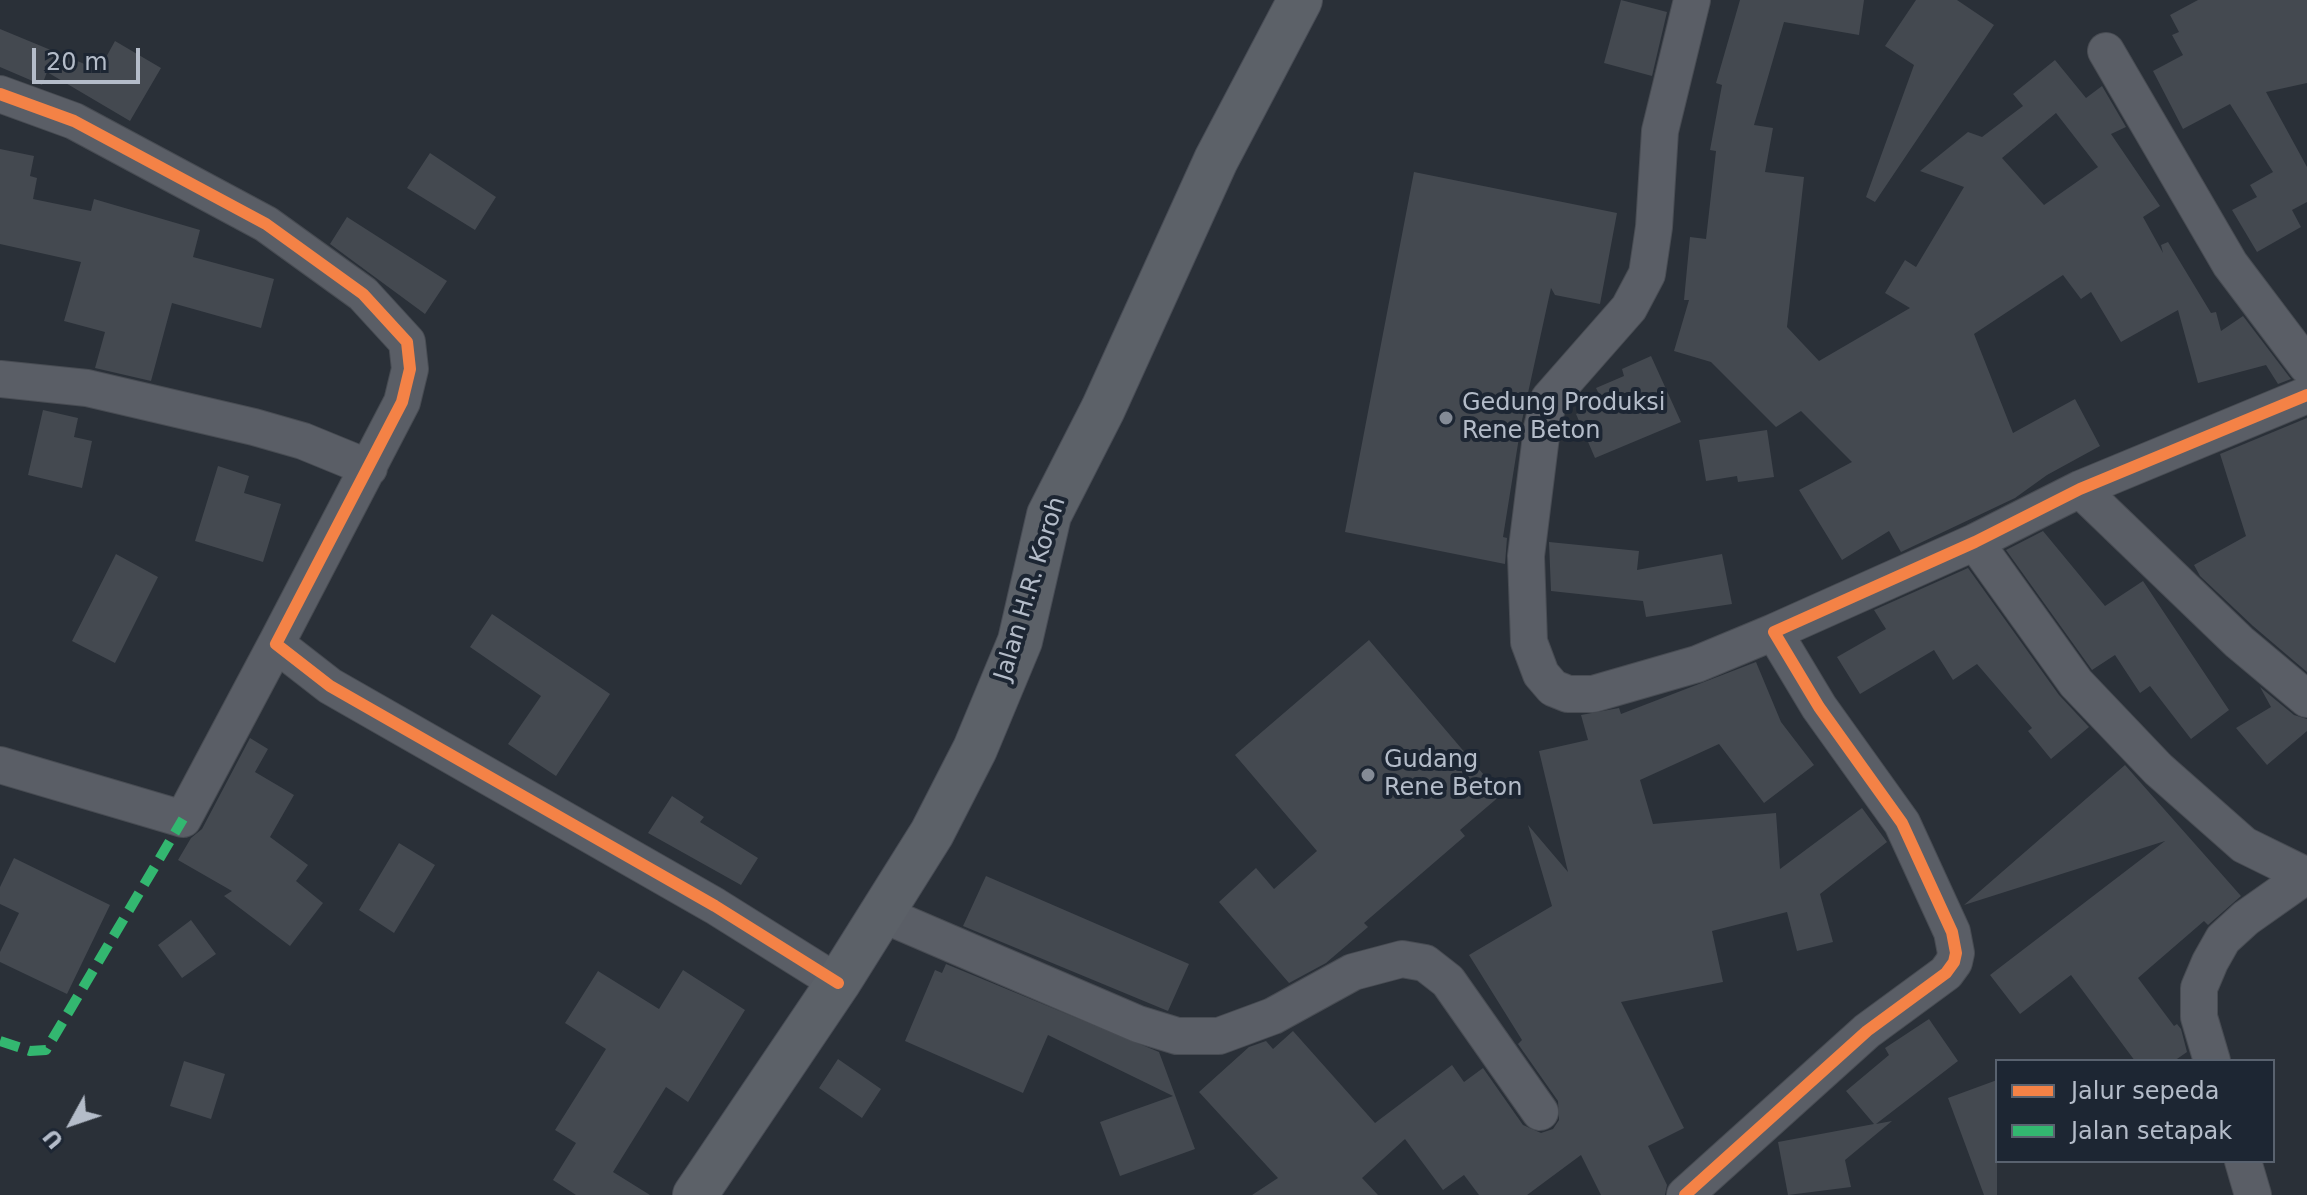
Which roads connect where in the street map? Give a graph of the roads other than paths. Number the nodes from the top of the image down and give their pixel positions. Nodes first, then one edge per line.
1 (1300, 0) edge
2 (1692, 0) edge
3 (2106, 51) dead end
4 (0, 94) edge
5 (2307, 366) edge
6 (0, 379) edge
7 (2307, 395) edge
8 (369, 468) junction
9 (2080, 489) junction
10 (1975, 542) junction
11 (1774, 632) junction
12 (276, 644) junction
13 (2307, 699) edge
14 (0, 765) edge
15 (2306, 877) edge
16 (882, 914) junction
17 (838, 983) junction
18 (2211, 1059) edge
19 (1540, 1112) dead end
20 (2244, 1163) edge
21 (695, 1195) edge
22 (1685, 1195) edge
23 (2253, 1195) edge

1 - 16 main road, Jalan H.R. Koroh
2 - 11 street
3 - 5 street
4 - 8 street
6 - 8 street
7 - 9 street
8 - 12 street
9 - 10 street
9 - 13 street
10 - 11 street
10 - 15 street
11 - 22 street
12 - 14 street
12 - 17 street
15 - 18 street
16 - 17 main road, Jalan H.R. Koroh
16 - 19 street
17 - 21 main road, Jalan H.R. Koroh
20 - 23 street

